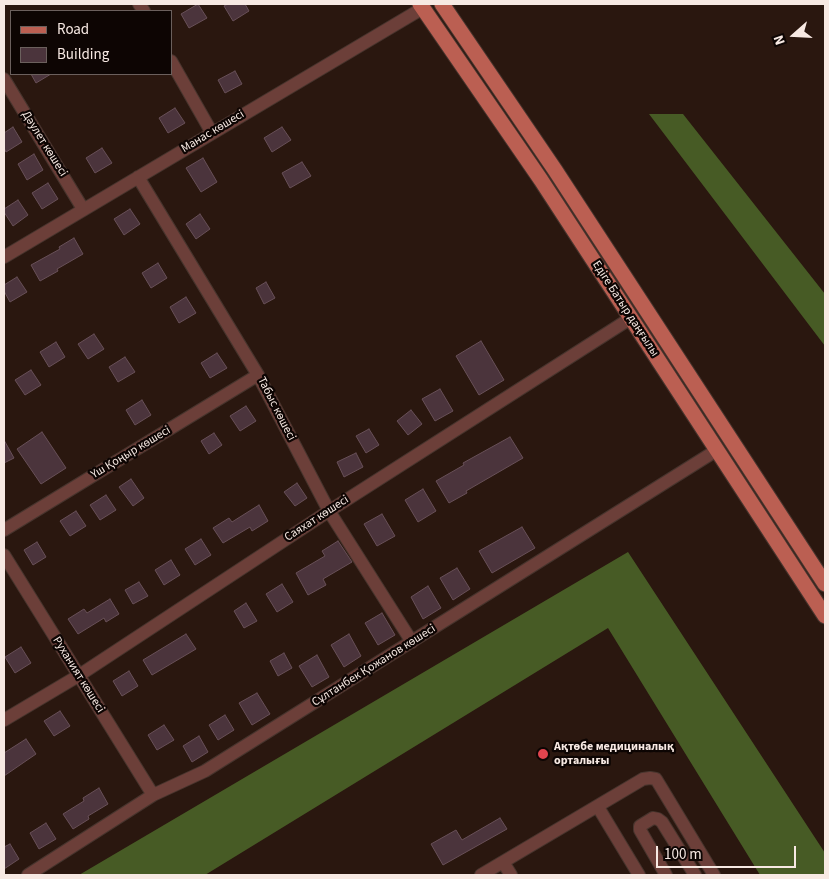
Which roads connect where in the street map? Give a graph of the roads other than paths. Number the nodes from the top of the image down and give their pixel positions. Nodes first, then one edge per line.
1 (442, 4) edge
2 (422, 6) edge
3 (172, 63) edge
4 (4, 80) edge
5 (212, 133) junction
6 (138, 177) junction
7 (83, 210) junction
8 (4, 257) edge
9 (631, 318) junction
10 (258, 375) junction
11 (717, 450) junction
12 (329, 511) junction
13 (4, 530) edge
14 (4, 555) edge
15 (825, 584) edge
16 (825, 616) edge
17 (412, 642) junction
18 (78, 676) junction
19 (4, 720) edge
20 (153, 795) junction
21 (598, 807) junction
22 (503, 862) junction
23 (28, 875) edge
24 (480, 875) edge
25 (510, 875) edge
26 (639, 875) edge
27 (666, 875) edge
28 (695, 875) edge
29 (714, 875) edge

1 - 15 main road, Едіге Батыр даңғылы
2 - 5 street, Манас көшесі
2 - 9 main road, Едіге Батыр даңғылы
3 - 5 street
4 - 7 street, Дәулет көшесі
5 - 6 street, Манас көшесі
6 - 7 street, Манас көшесі
6 - 10 street, Табыс көшесі
7 - 8 street, Манас көшесі
9 - 11 main road, Едіге Батыр даңғылы
9 - 12 street, Саяхат көшесі
10 - 12 street, Табыс көшесі
10 - 13 street, Үш Қоңыр көшесі
11 - 16 main road, Едіге Батыр даңғылы
11 - 17 street, Сұлтанбек Қожанов көшесі
12 - 17 street, Табыс көшесі
12 - 18 street, Саяхат көшесі
14 - 18 street, Руханият көшесі
17 - 20 street, Сұлтанбек Қожанов көшесі
18 - 19 street, Саяхат көшесі
18 - 20 street, Руханият көшесі
20 - 23 street, Сұлтанбек Қожанов көшесі
21 - 22 street
21 - 26 street
21 - 29 street
22 - 24 street
22 - 25 street
27 - 28 street

